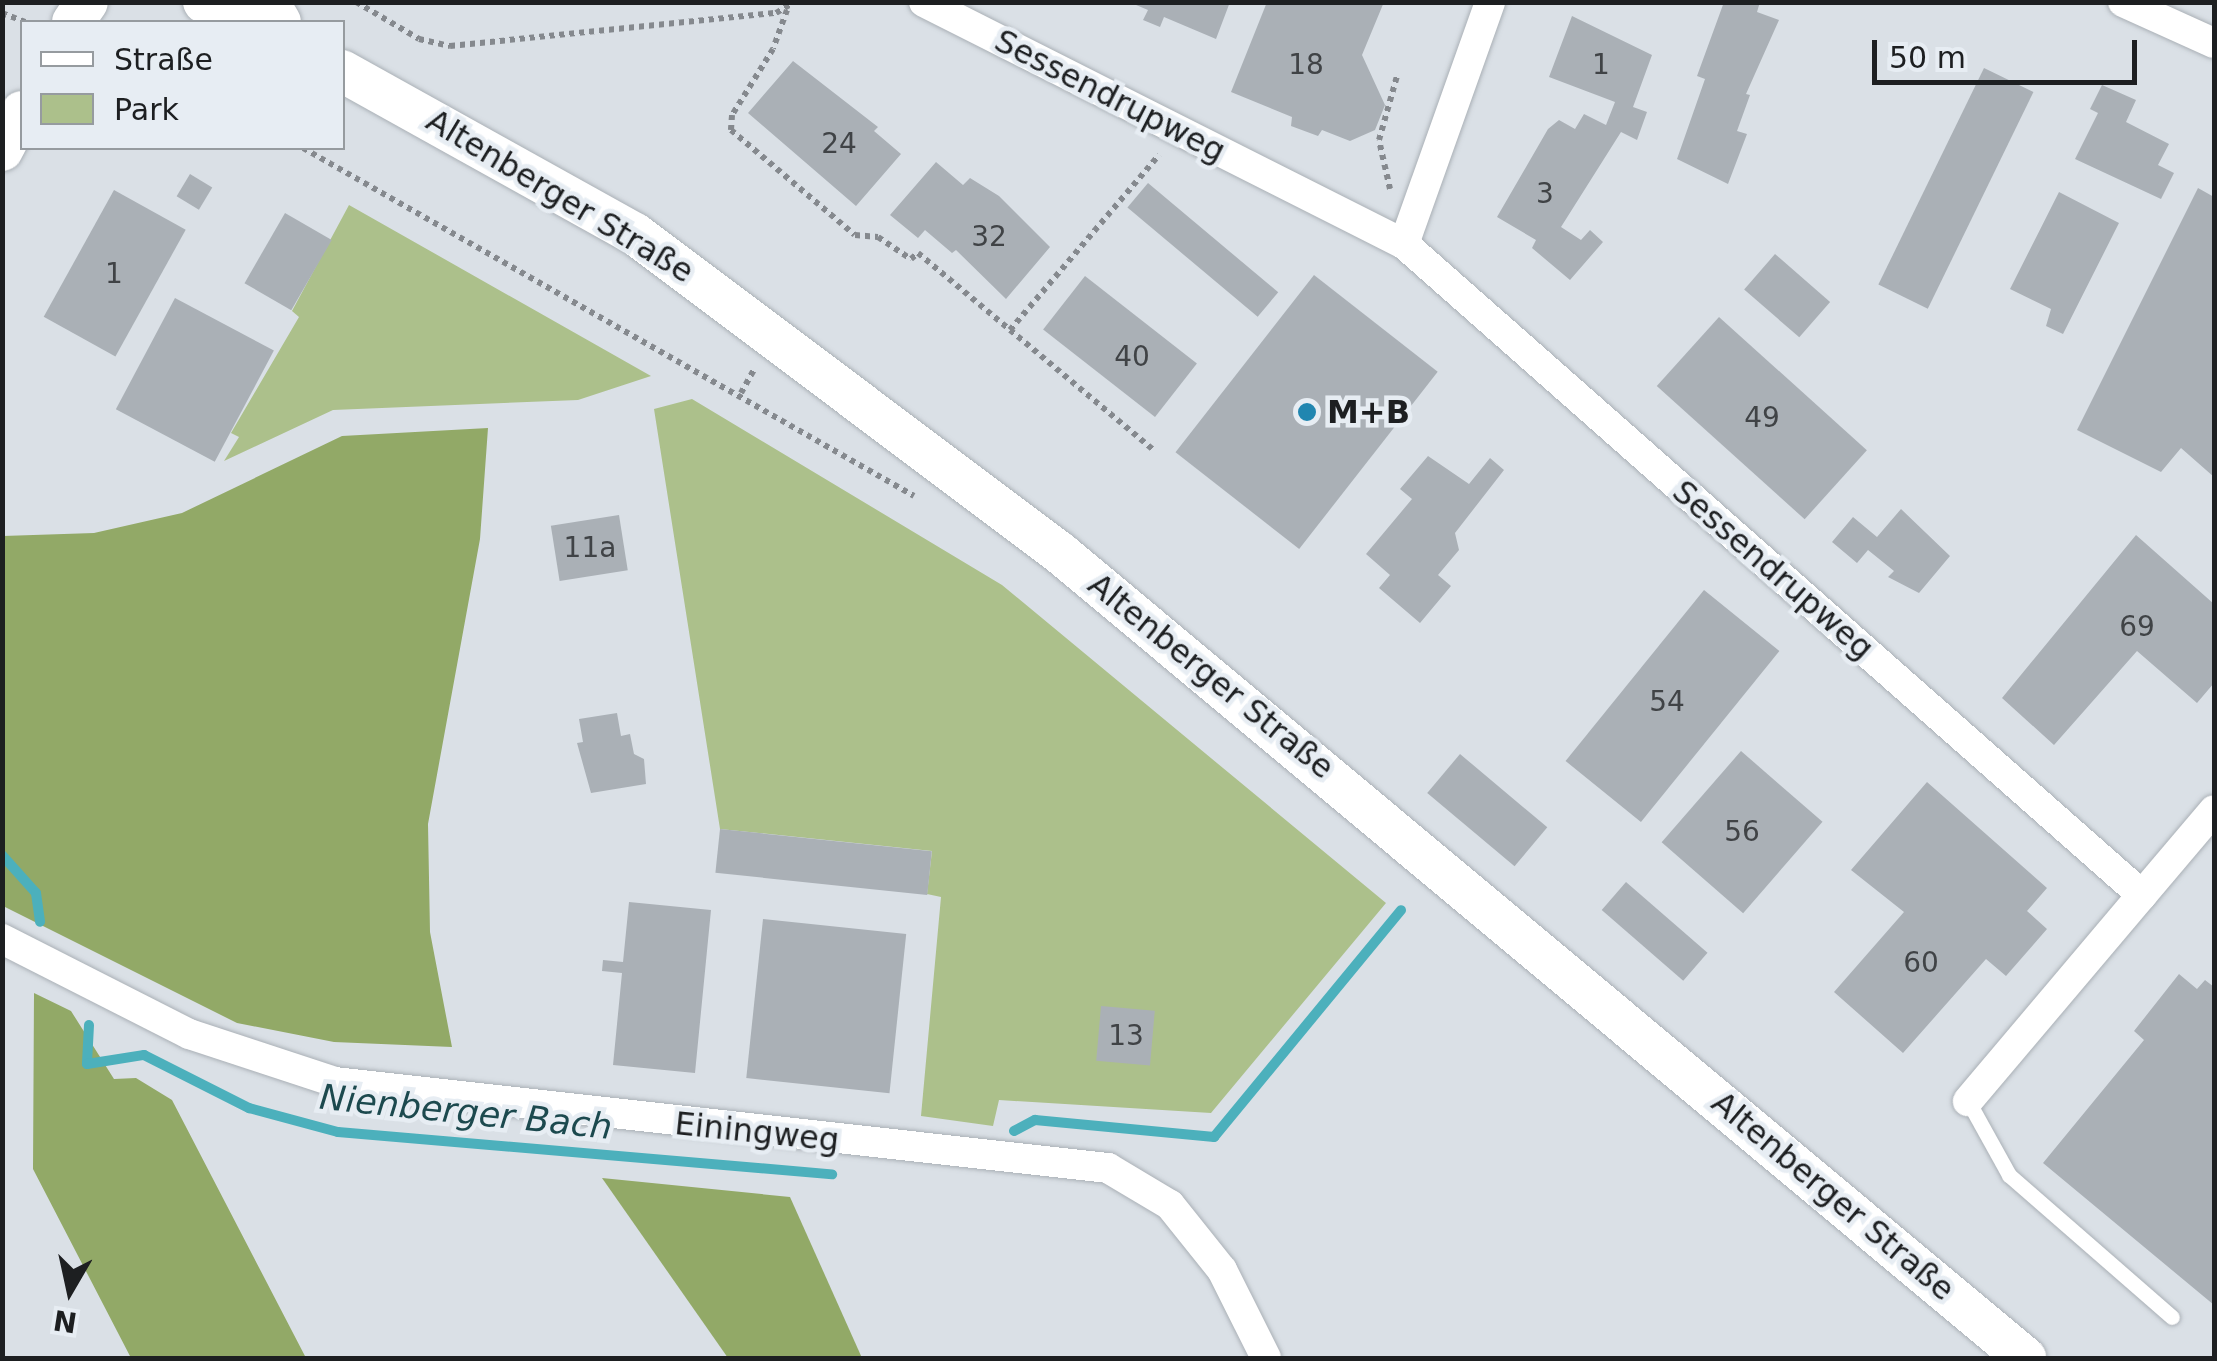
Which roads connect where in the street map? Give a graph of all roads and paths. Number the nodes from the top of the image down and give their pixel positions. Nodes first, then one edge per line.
1 (204, 2) edge
2 (356, 2) edge
3 (794, 2) edge
4 (924, 2) edge
5 (1490, 2) edge
6 (2123, 2) edge
7 (787, 10) junction
8 (242, 20) edge
9 (2214, 42) edge
10 (345, 72) edge
11 (1396, 76) dead end
12 (20, 116) edge
13 (1178, 130) junction
14 (2, 150) edge
15 (306, 150) edge
16 (1404, 244) junction
17 (1010, 330) junction
18 (1154, 451) dead end
19 (919, 500) dead end
20 (2214, 810) edge
21 (2142, 895) junction
22 (2, 939) edge
23 (1968, 1101) joint
24 (2172, 1317) dead end
25 (1266, 1358) edge
26 (2025, 1358) edge

1 - 8 main road
2 - 7 path
3 - 7 path
4 - 13 street, Sessendrupweg
5 - 16 street
6 - 9 street
7 - 17 path
10 - 26 main road, Altenberger Straße
11 - 16 path
12 - 14 main road
13 - 16 street, Sessendrupweg
13 - 17 path
15 - 19 path
16 - 21 street, Sessendrupweg
17 - 18 path
20 - 21 street
21 - 23 street
22 - 25 street, Einingweg
23 - 24 lane

